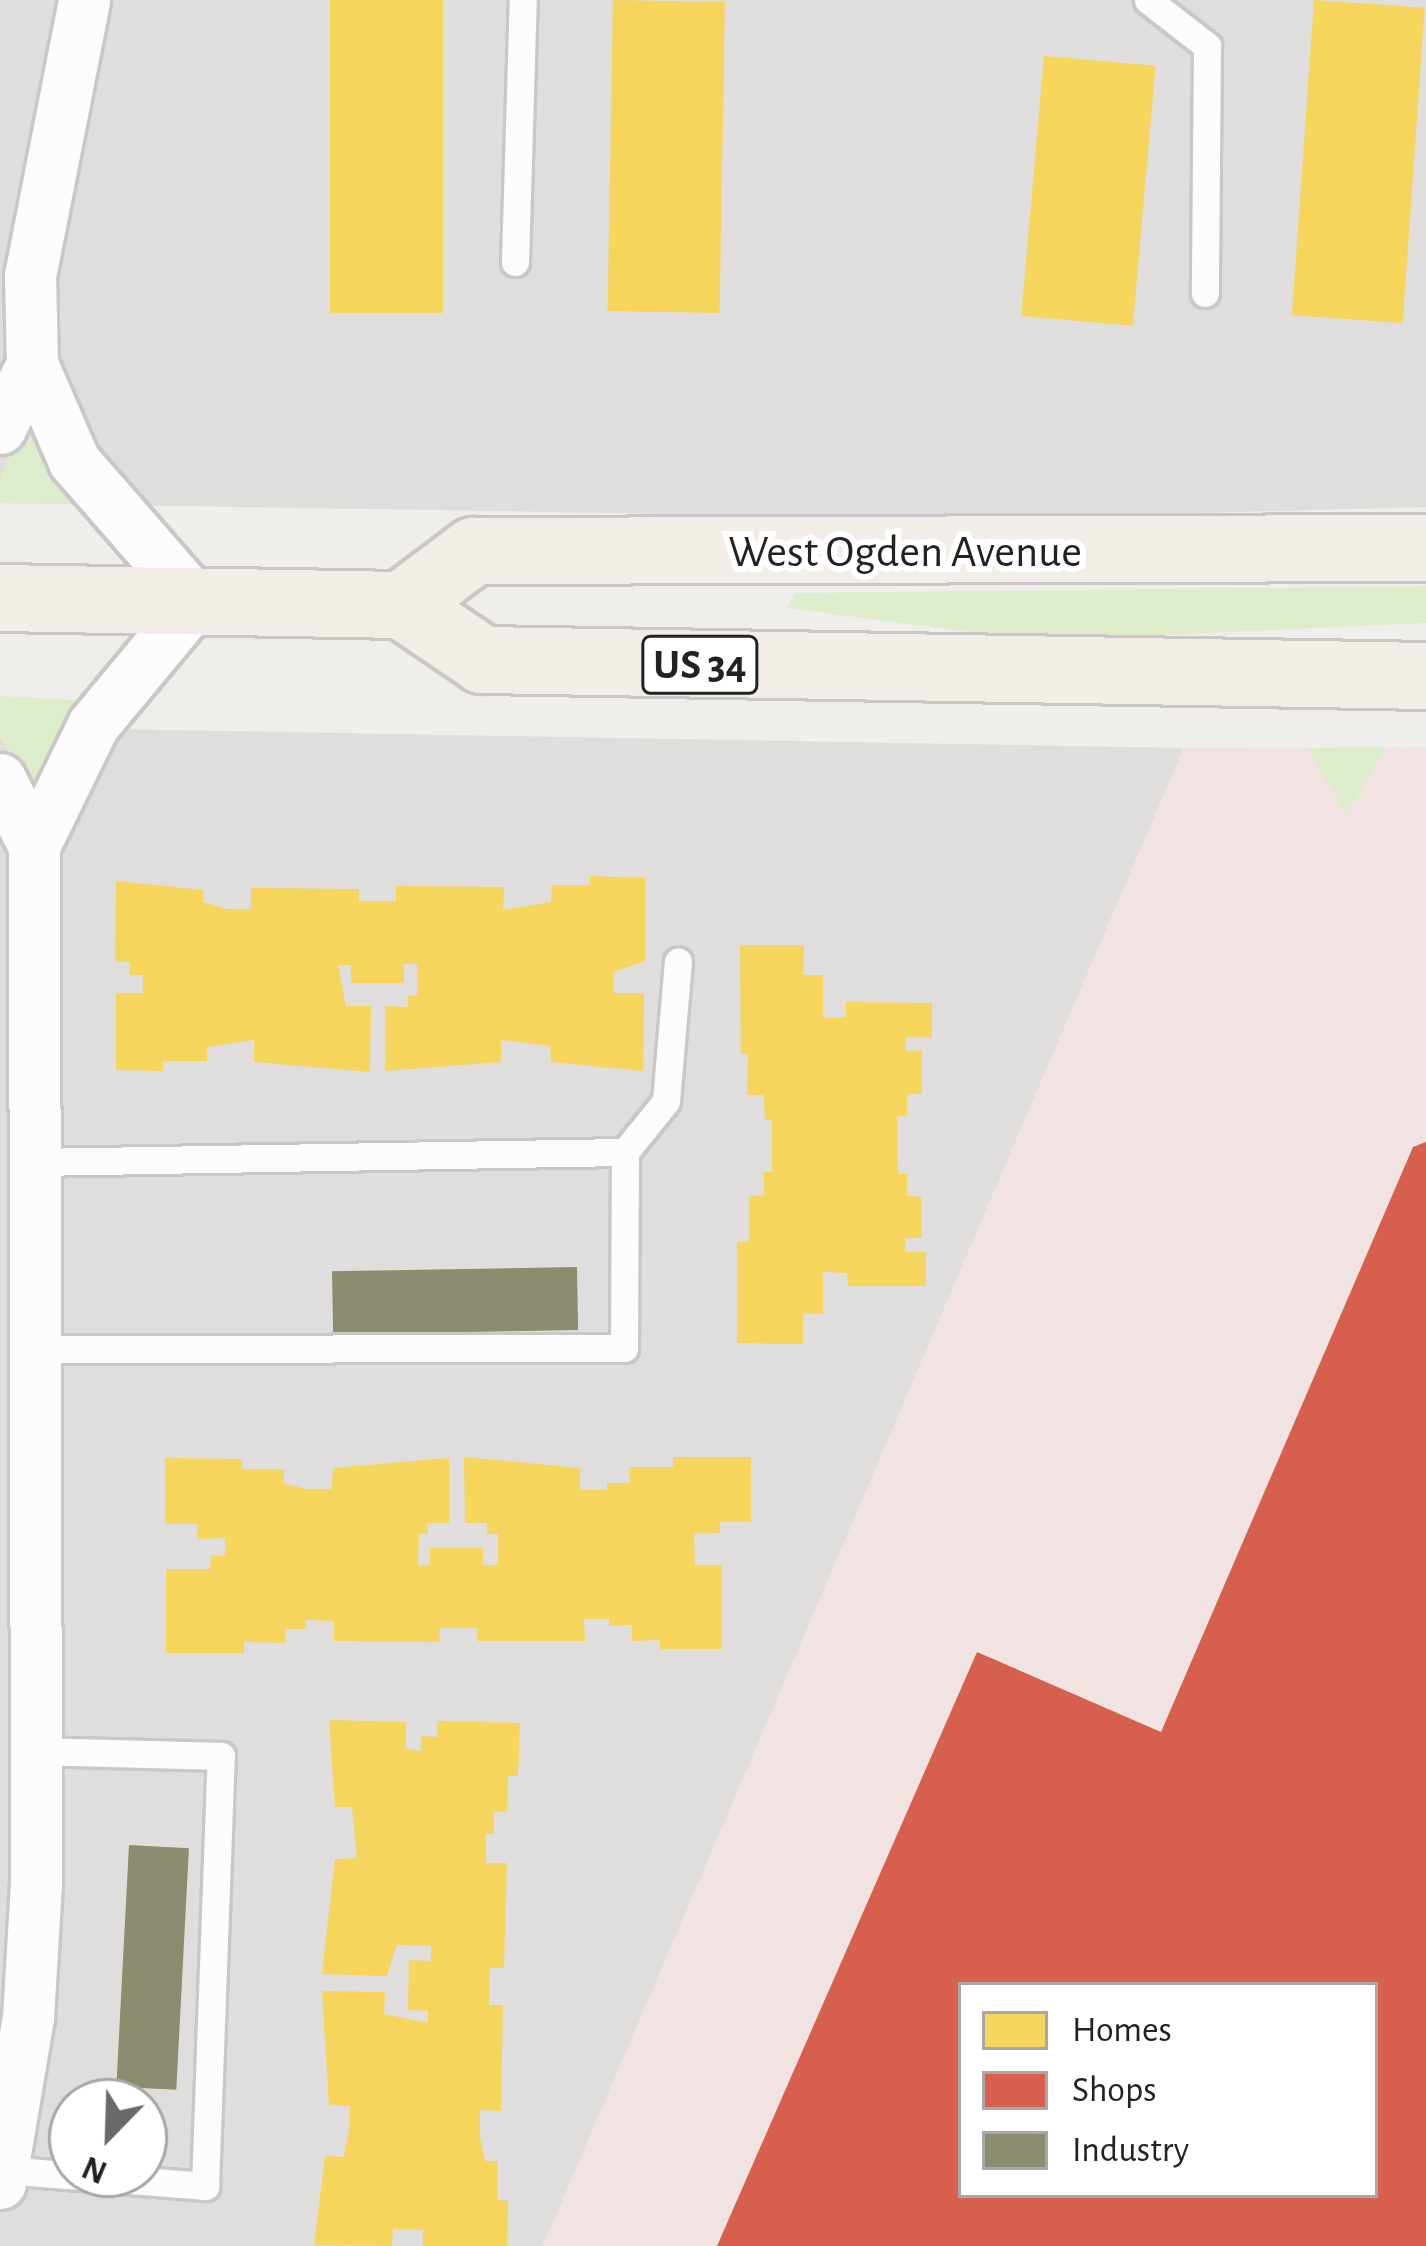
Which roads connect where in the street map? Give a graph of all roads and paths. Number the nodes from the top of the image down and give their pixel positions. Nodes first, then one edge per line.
1 (84, 0) edge
2 (523, 0) edge
3 (1148, 0) edge
4 (514, 262) dead end
5 (1205, 292) dead end
6 (32, 364) junction
7 (0, 428) edge
8 (1426, 548) edge
9 (0, 598) edge
10 (196, 602) junction
11 (402, 605) junction
12 (1426, 676) edge
13 (0, 779) edge
14 (34, 846) junction
15 (678, 962) dead end
16 (625, 1153) junction
17 (34, 1162) junction
18 (17, 1344) edge
19 (35, 1751) junction
20 (2, 2176) edge

1 - 6 street
2 - 4 lane
3 - 5 lane
6 - 7 street
6 - 10 street
8 - 11 main road, West Ogden Avenue
9 - 10 main road
10 - 11 main road
10 - 14 street
11 - 12 main road, US 34
13 - 14 street
14 - 17 street
15 - 16 lane
16 - 17 lane
16 - 18 lane
17 - 18 street
18 - 19 street
19 - 20 street
19 - 20 lane

